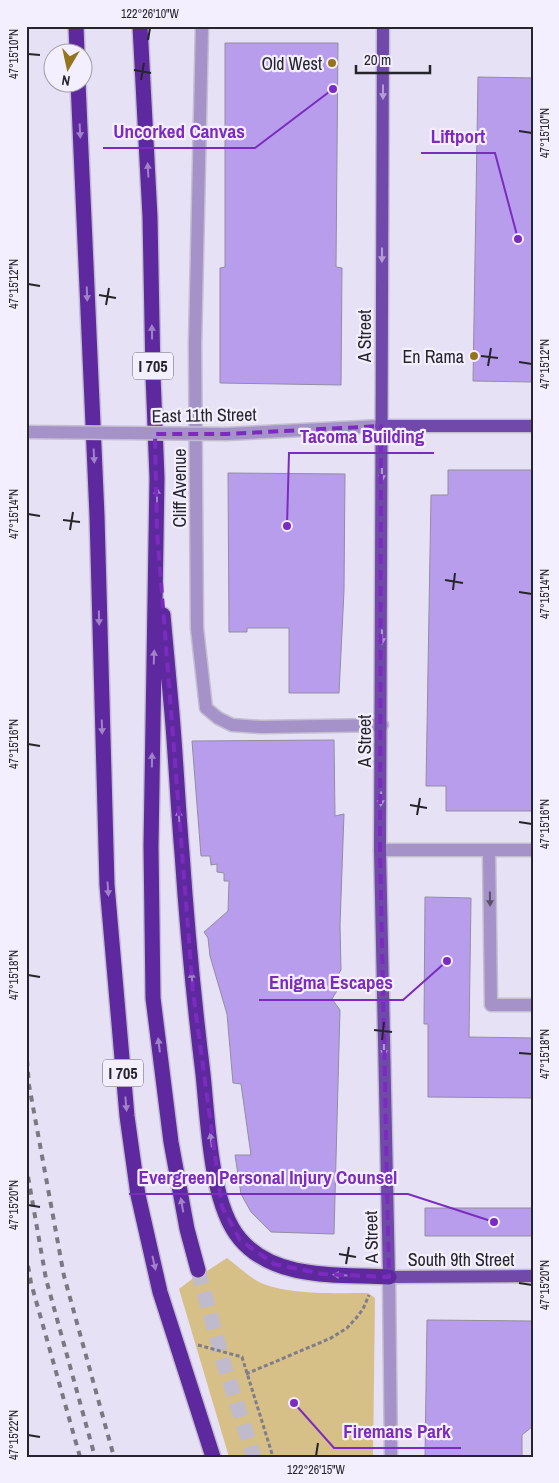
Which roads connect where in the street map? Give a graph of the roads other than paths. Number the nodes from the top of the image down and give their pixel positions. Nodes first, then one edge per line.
1 (76, 26) edge
2 (140, 26) edge
3 (202, 26) edge
4 (383, 26) edge
5 (77, 42) edge
6 (78, 92) edge
7 (381, 426) junction
8 (533, 426) edge
9 (26, 432) edge
10 (157, 530) junction
11 (382, 725) junction
12 (380, 850) junction
13 (489, 850) junction
14 (533, 850) edge
15 (533, 1004) edge
16 (198, 1270) tunnel mouth
17 (533, 1276) edge
18 (389, 1277) junction
19 (213, 1457) edge
20 (391, 1457) edge

1 - 5 highway
10 -> 2 highway, I 705
3 - 11 street, Cliff Avenue
4 -> 7 main road, A Street
6 -> 19 highway, I 705
7 - 8 main road
7 - 9 street, East 11th Street, bridge
7 -> 11 main road, A Street
16 -> 10 highway, I 705
18 -> 10 highway
11 -> 12 main road, A Street
12 - 13 street
12 -> 18 main road, A Street
13 - 14 street
13 -> 15 street
17 - 18 main road, South 9th Street
18 - 20 street, A Street

